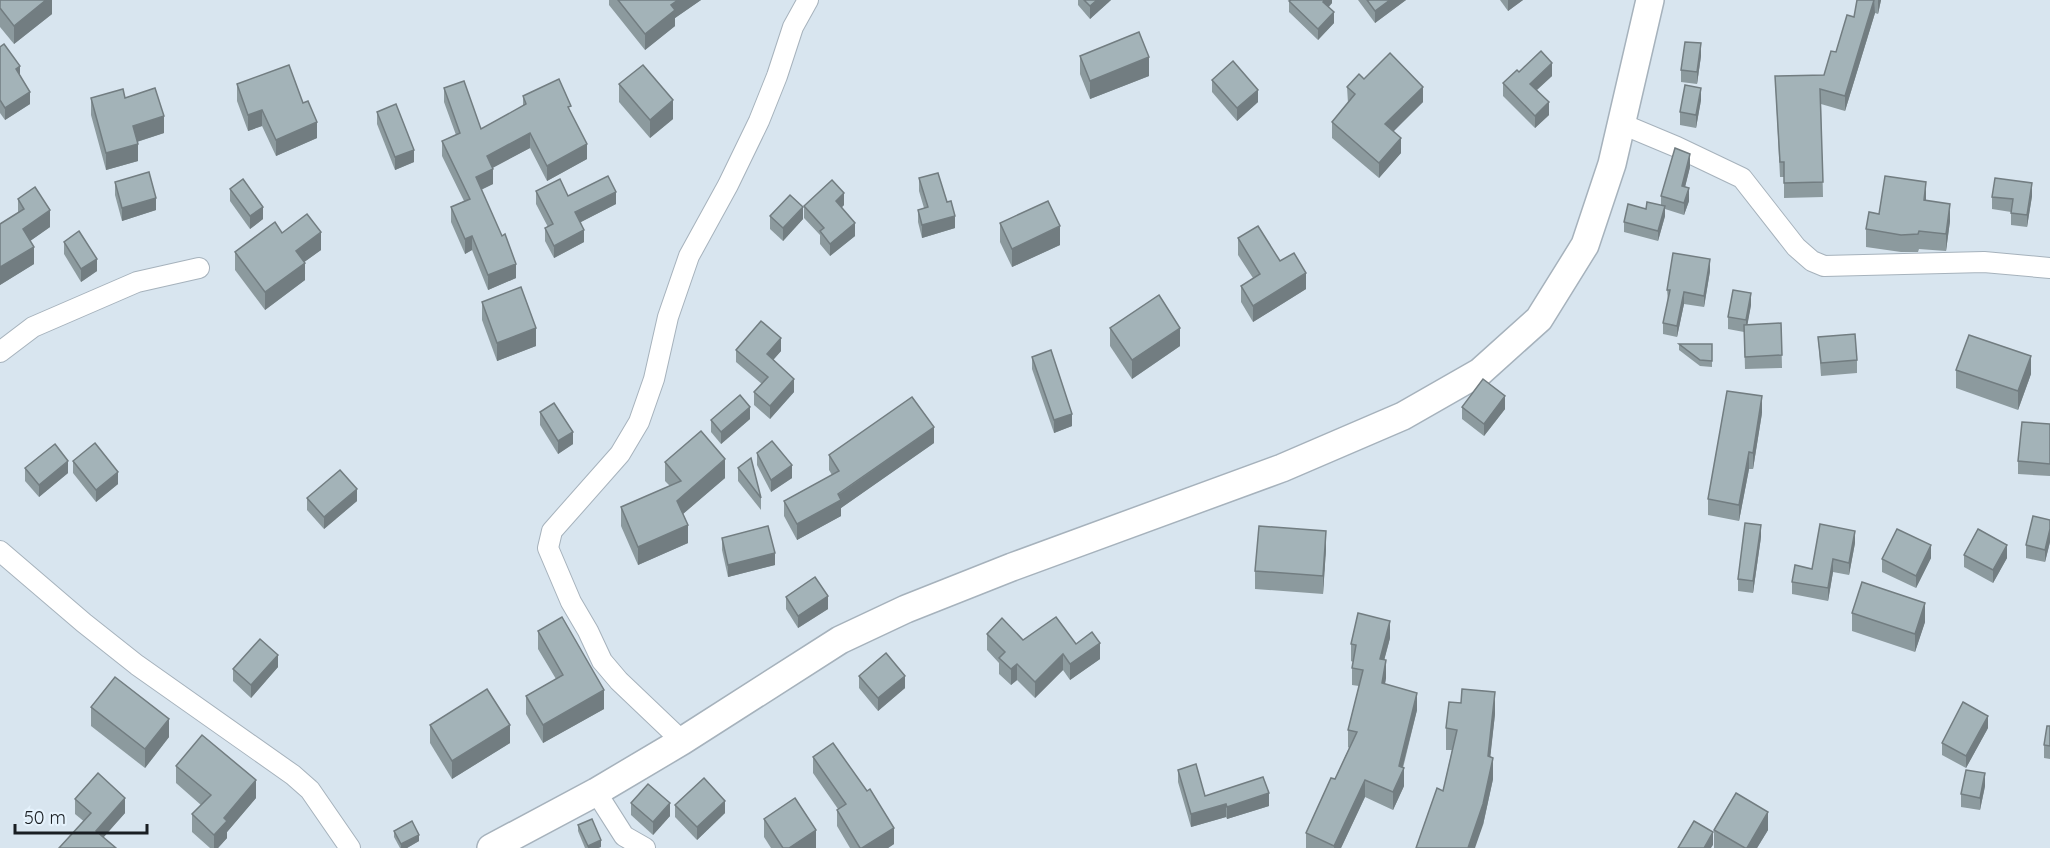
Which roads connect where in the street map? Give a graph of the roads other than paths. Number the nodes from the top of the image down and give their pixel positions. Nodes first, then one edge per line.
1 (807, 0) edge
2 (1650, 0) edge
3 (1622, 124) junction
4 (199, 268) dead end
5 (2050, 268) edge
6 (0, 352) edge
7 (0, 551) edge
8 (682, 741) junction
9 (596, 792) junction
10 (350, 848) edge
11 (491, 848) edge
12 (645, 848) edge

1 - 8 street
2 - 3 main road
3 - 5 street
3 - 8 main road
4 - 6 street
7 - 10 street
8 - 9 main road
9 - 11 main road
9 - 12 street

